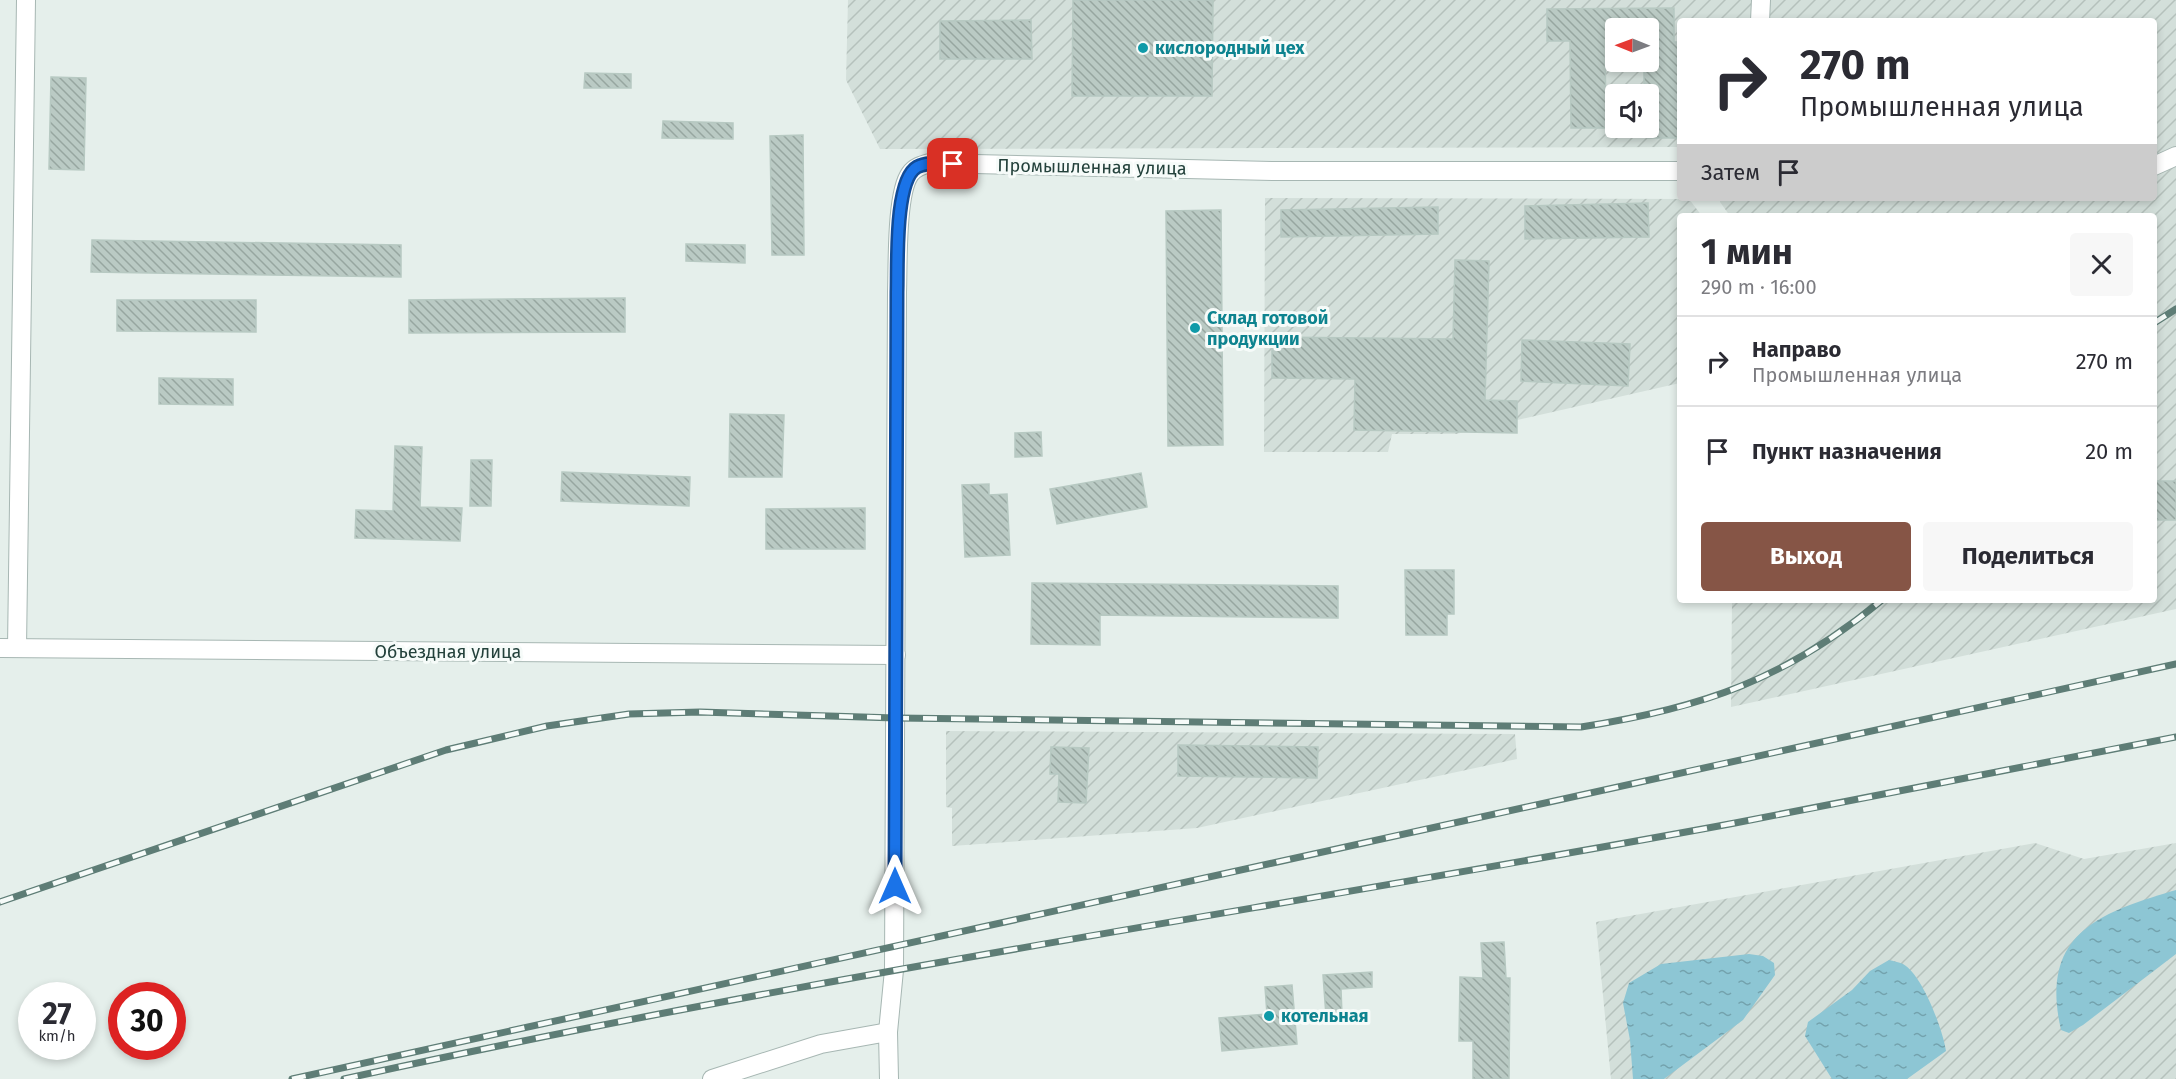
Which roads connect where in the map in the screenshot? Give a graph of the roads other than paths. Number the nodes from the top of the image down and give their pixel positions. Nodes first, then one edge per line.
1 (26, 0) edge
2 (1761, 0) edge
3 (1761, 18) edge
4 (2176, 156) edge
5 (2157, 165) edge
6 (1677, 171) edge
7 (8, 648) edge
8 (896, 655) junction
9 (888, 1032) junction
10 (712, 1079) edge
11 (889, 1079) edge

1 - 7 street
2 - 3 street
4 - 5 street
6 - 8 street, Промышленная улица
7 - 8 street, Объездная улица
8 - 9 street, Промышленная улица
9 - 10 street
9 - 11 street, Промышленная улица

